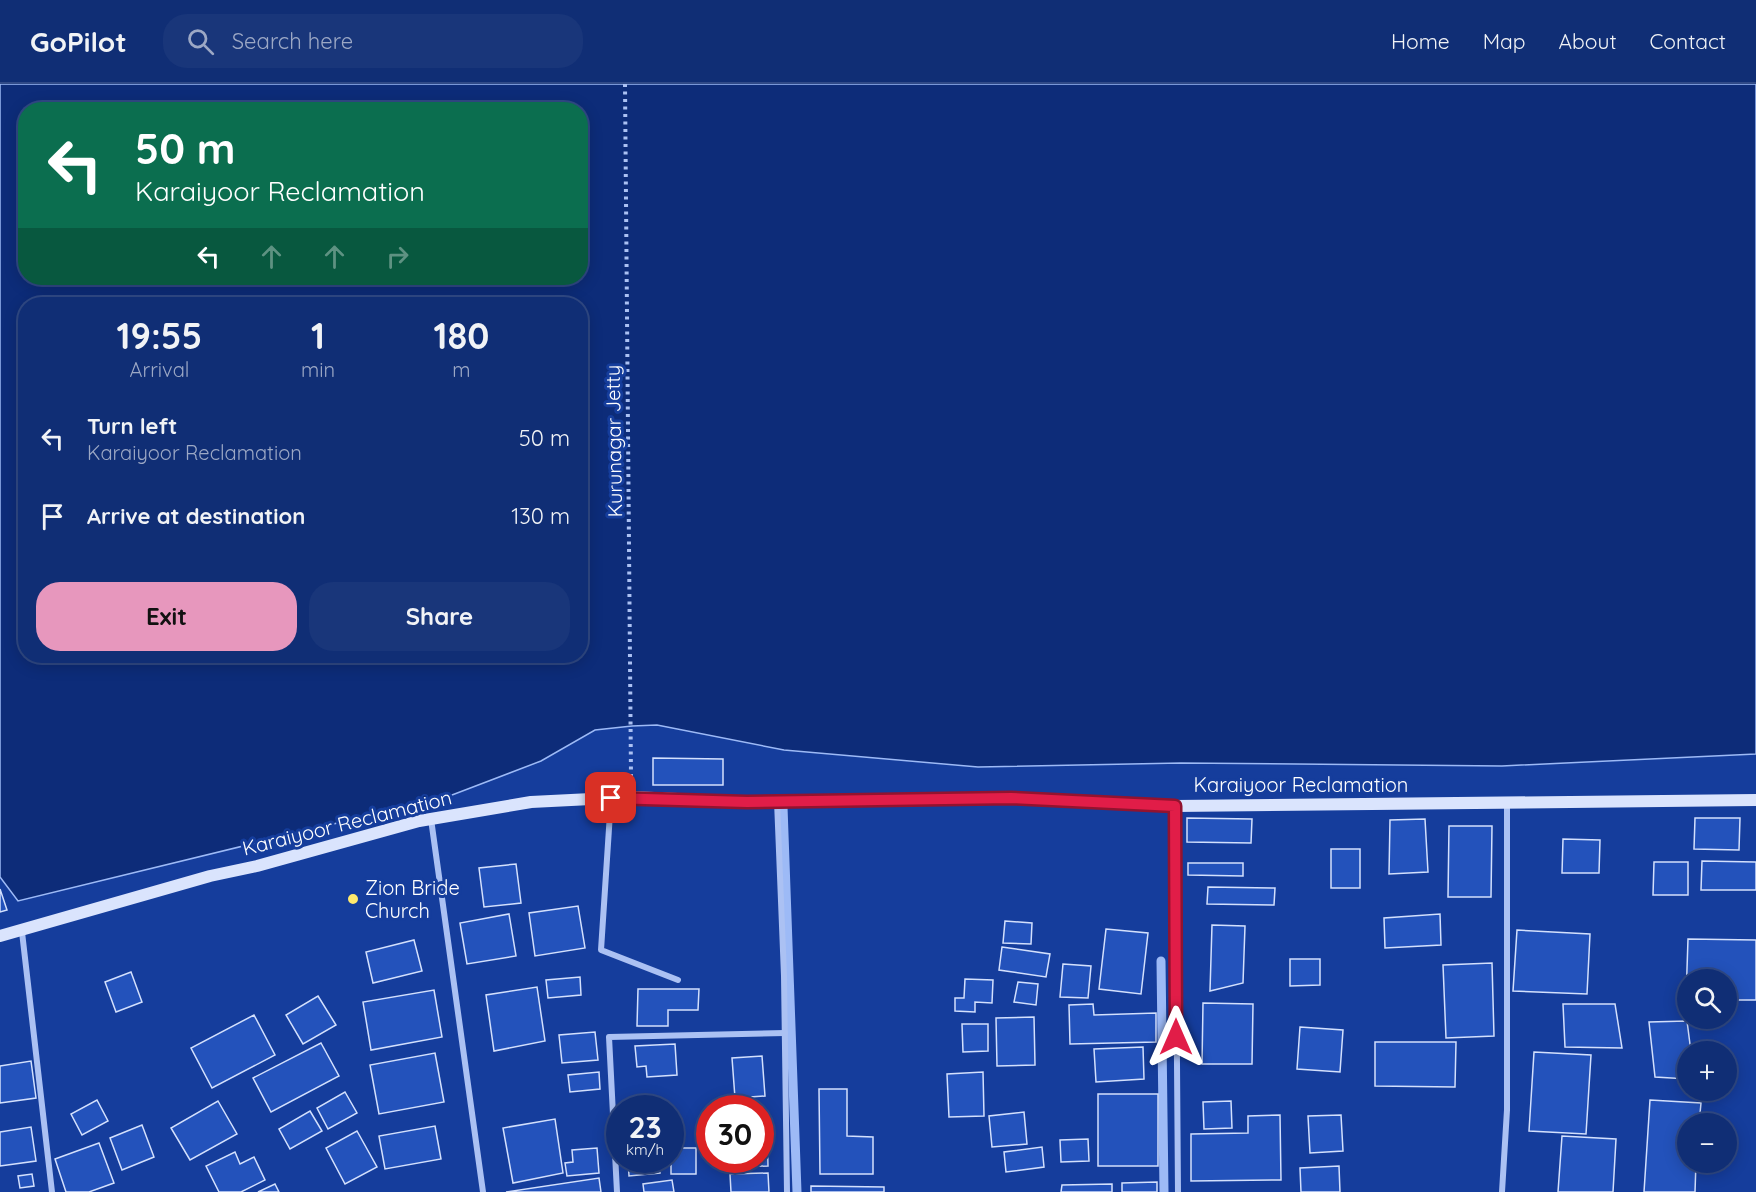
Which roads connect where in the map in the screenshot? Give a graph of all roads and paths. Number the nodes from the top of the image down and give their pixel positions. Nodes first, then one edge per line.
1 (625, 84) edge
2 (631, 797) junction
3 (611, 798) junction
4 (777, 800) junction
5 (1756, 800) edge
6 (1507, 804) junction
7 (1175, 806) junction
8 (431, 818) junction
9 (22, 932) junction
10 (0, 936) edge
11 (678, 980) dead end
12 (784, 1033) junction
13 (52, 1192) edge
14 (483, 1192) edge
15 (617, 1192) edge
16 (787, 1192) edge
17 (1178, 1192) edge
18 (1502, 1192) edge

1 - 2 path, Kurunagar Jetty
2 - 3 main road, Karaiyoor Reclamation
2 - 4 main road, Karaiyoor Reclamation
3 - 8 main road, Karaiyoor Reclamation
3 - 11 street
4 - 7 main road, Karaiyoor Reclamation
4 - 12 street
5 - 6 main road, Karaiyoor Reclamation
6 - 7 main road, Karaiyoor Reclamation
6 - 18 street
7 - 17 street
8 - 9 main road, Karaiyoor Reclamation
8 - 14 street
9 - 10 main road, Karaiyoor Reclamation
9 - 13 street
12 - 15 street
12 - 16 street

